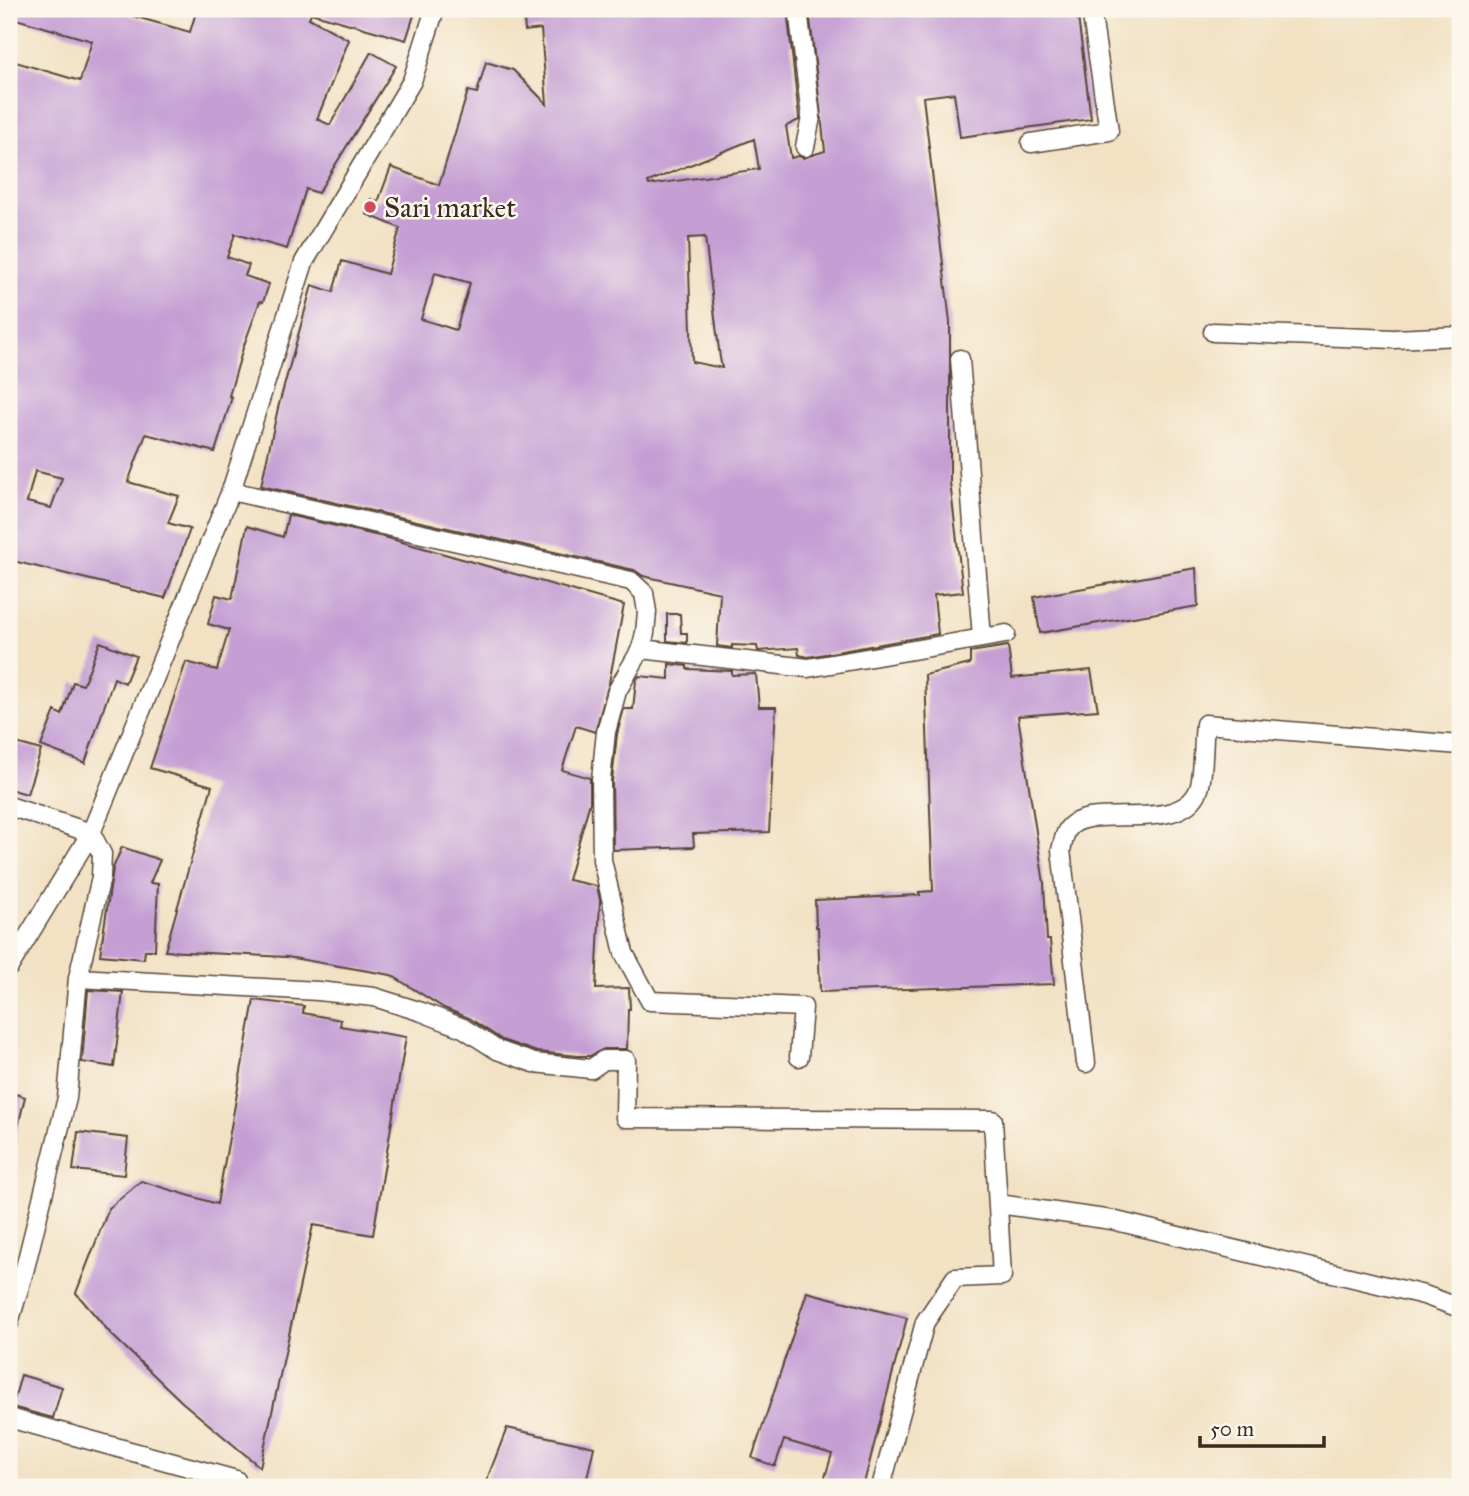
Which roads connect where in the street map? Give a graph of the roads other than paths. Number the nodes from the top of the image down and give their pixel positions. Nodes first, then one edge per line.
1 (435, 9) edge
2 (798, 9) edge
3 (1091, 9) edge
4 (1031, 143) dead end
5 (805, 147) dead end
6 (1213, 332) dead end
7 (1460, 336) edge
8 (960, 359) dead end
9 (230, 491) junction
10 (1006, 634) dead end
11 (982, 638) junction
12 (641, 649) junction
13 (1460, 745) edge
14 (9, 806) edge
15 (91, 833) junction
16 (9, 967) edge
17 (78, 978) junction
18 (799, 1057) dead end
19 (1086, 1063) dead end
20 (998, 1204) junction
21 (1460, 1308) edge
22 (9, 1323) edge
23 (9, 1418) edge
24 (236, 1480) dead end
25 (881, 1487) edge

1 - 9 street
2 - 5 street
3 - 4 street
6 - 7 street
8 - 11 street
9 - 12 street
9 - 15 street
10 - 11 street
11 - 12 street
12 - 18 street
13 - 19 street
14 - 15 street
15 - 16 street
15 - 17 street
17 - 20 street
17 - 22 street
20 - 21 street
20 - 25 street
23 - 24 street

